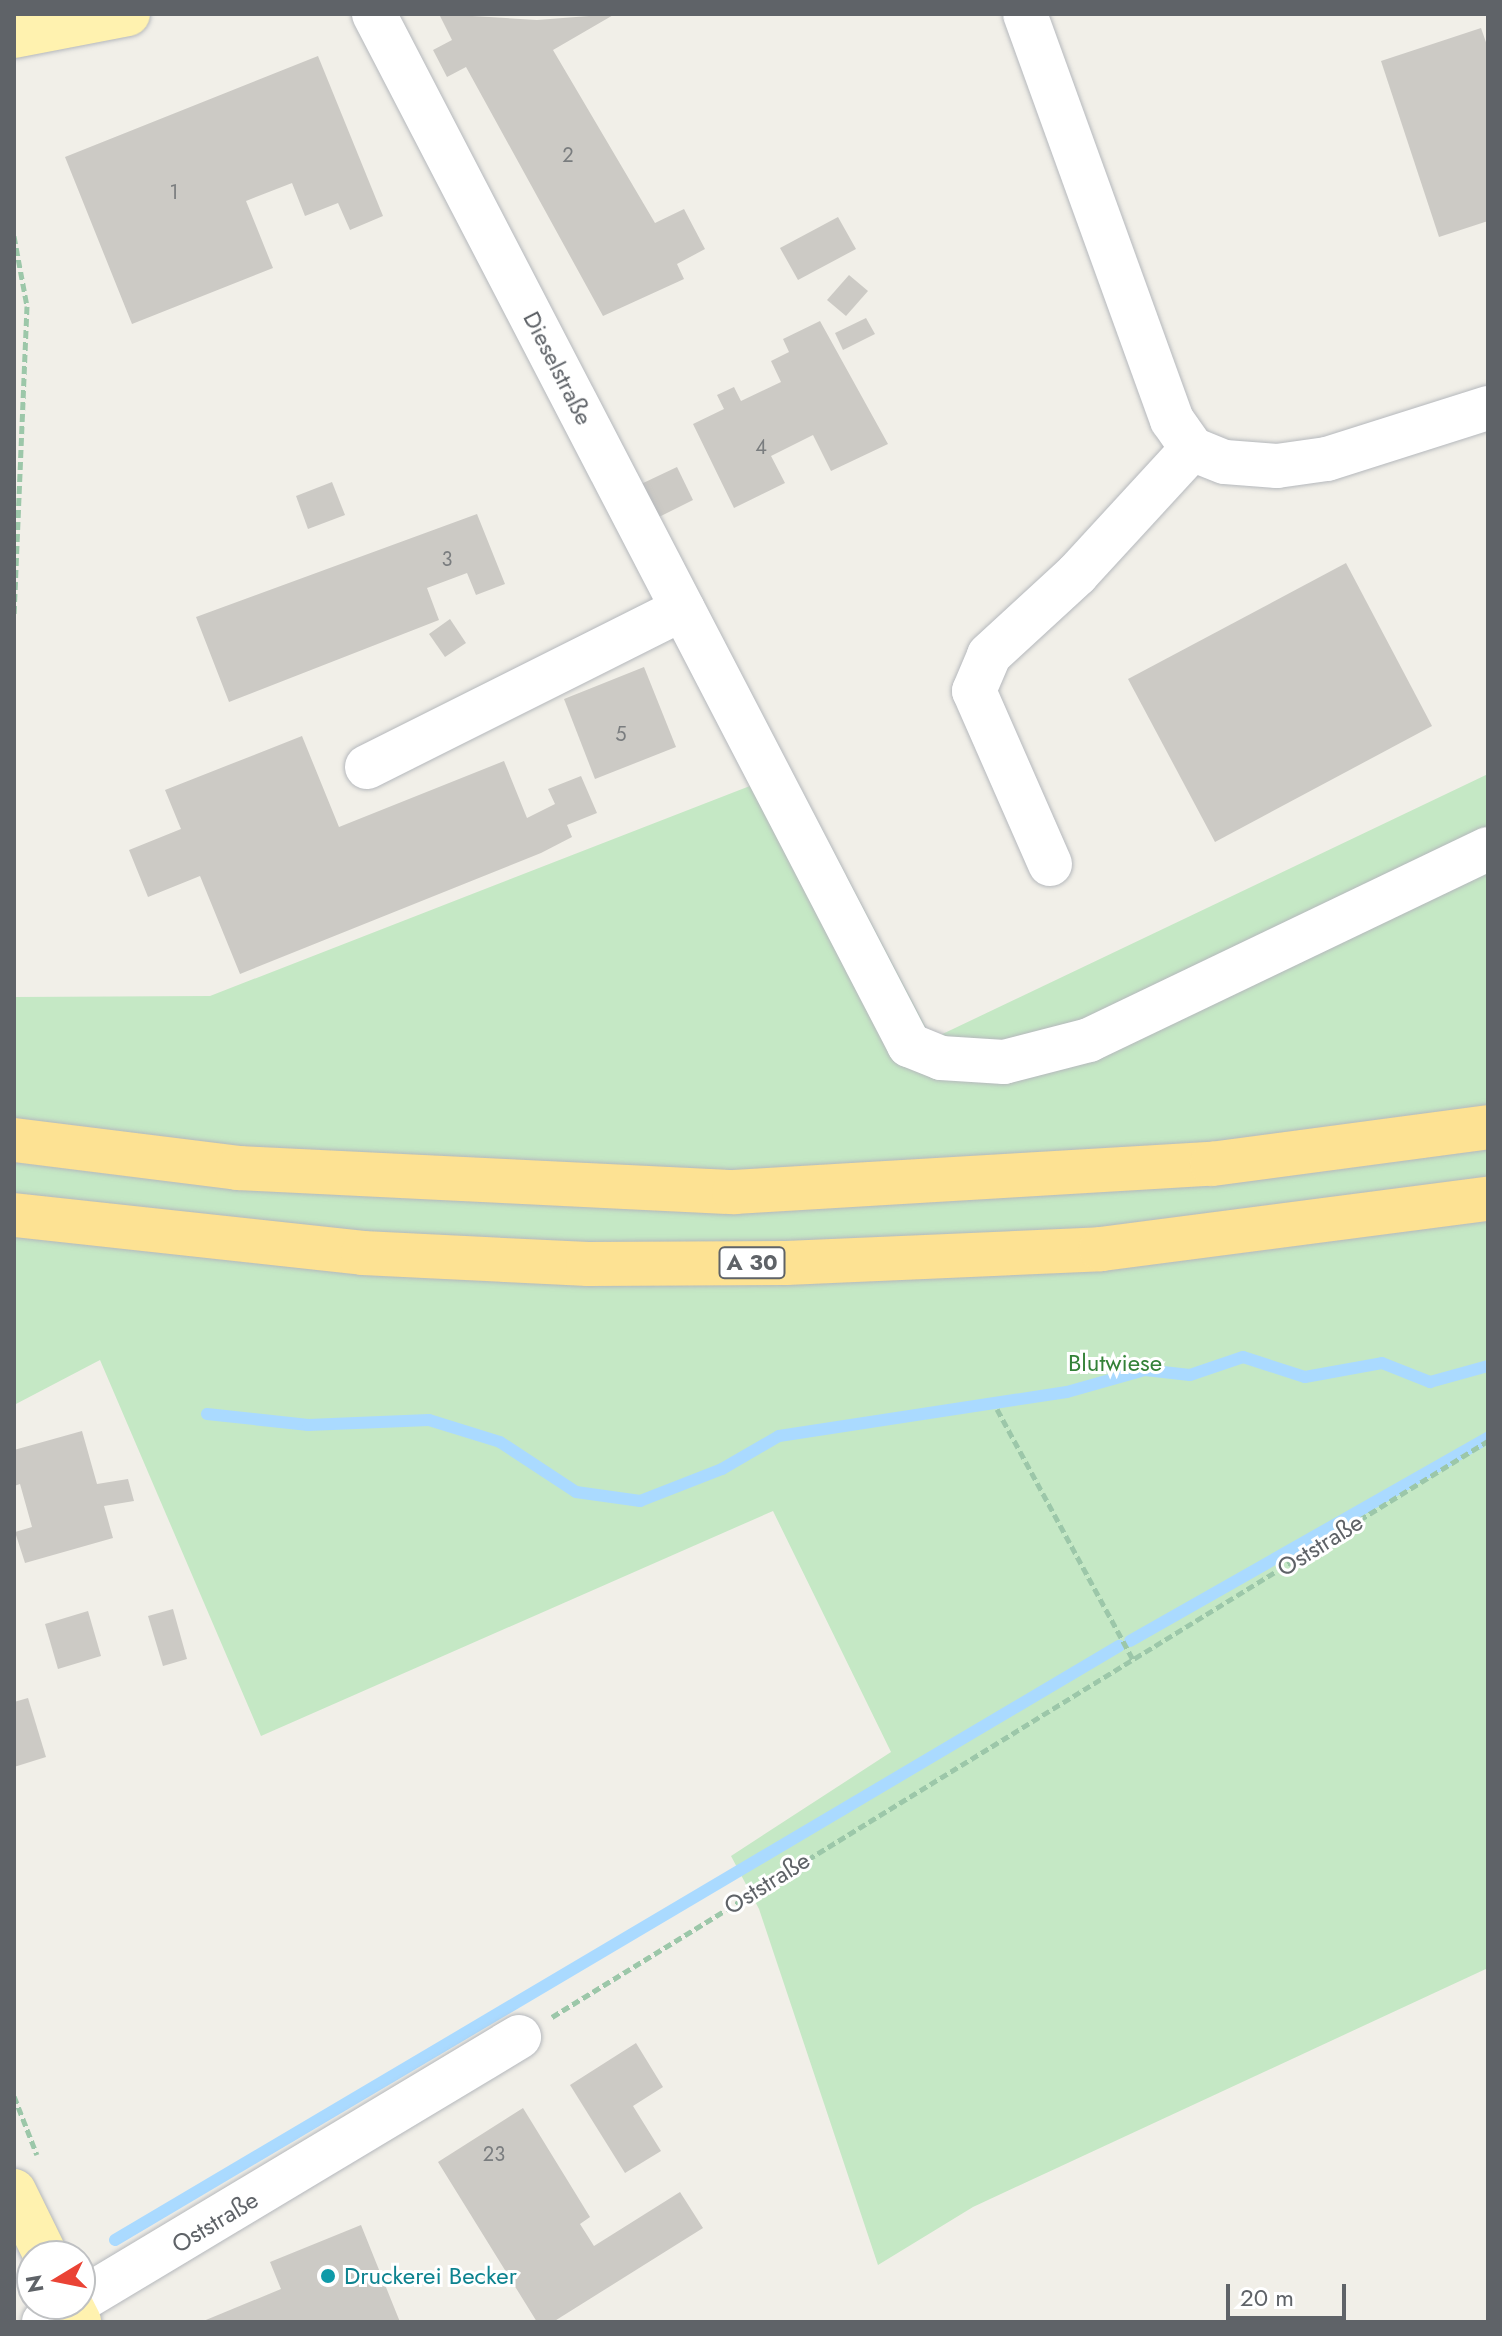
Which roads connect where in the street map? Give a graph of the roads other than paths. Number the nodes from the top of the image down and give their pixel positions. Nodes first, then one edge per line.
1 (128, 14) edge
2 (374, 14) edge
3 (1025, 14) edge
4 (14, 36) edge
5 (1488, 408) edge
6 (1192, 449) junction
7 (683, 609) junction
8 (367, 767) dead end
9 (1488, 849) edge
10 (1050, 864) dead end
11 (1488, 1127) edge
12 (14, 1140) edge
13 (1488, 1199) edge
14 (14, 1215) edge
15 (519, 2037) road end
16 (14, 2191) edge
17 (38, 2240) edge
18 (96, 2296) edge

1 - 4 main road
2 - 7 street, Dieselstraße
3 - 6 street
5 - 6 street
6 - 10 street
7 - 8 street
7 - 9 street, Dieselstraße
11 - 12 highway
13 - 14 highway, A 30
15 - 18 street, Oststraße
16 - 17 main road

